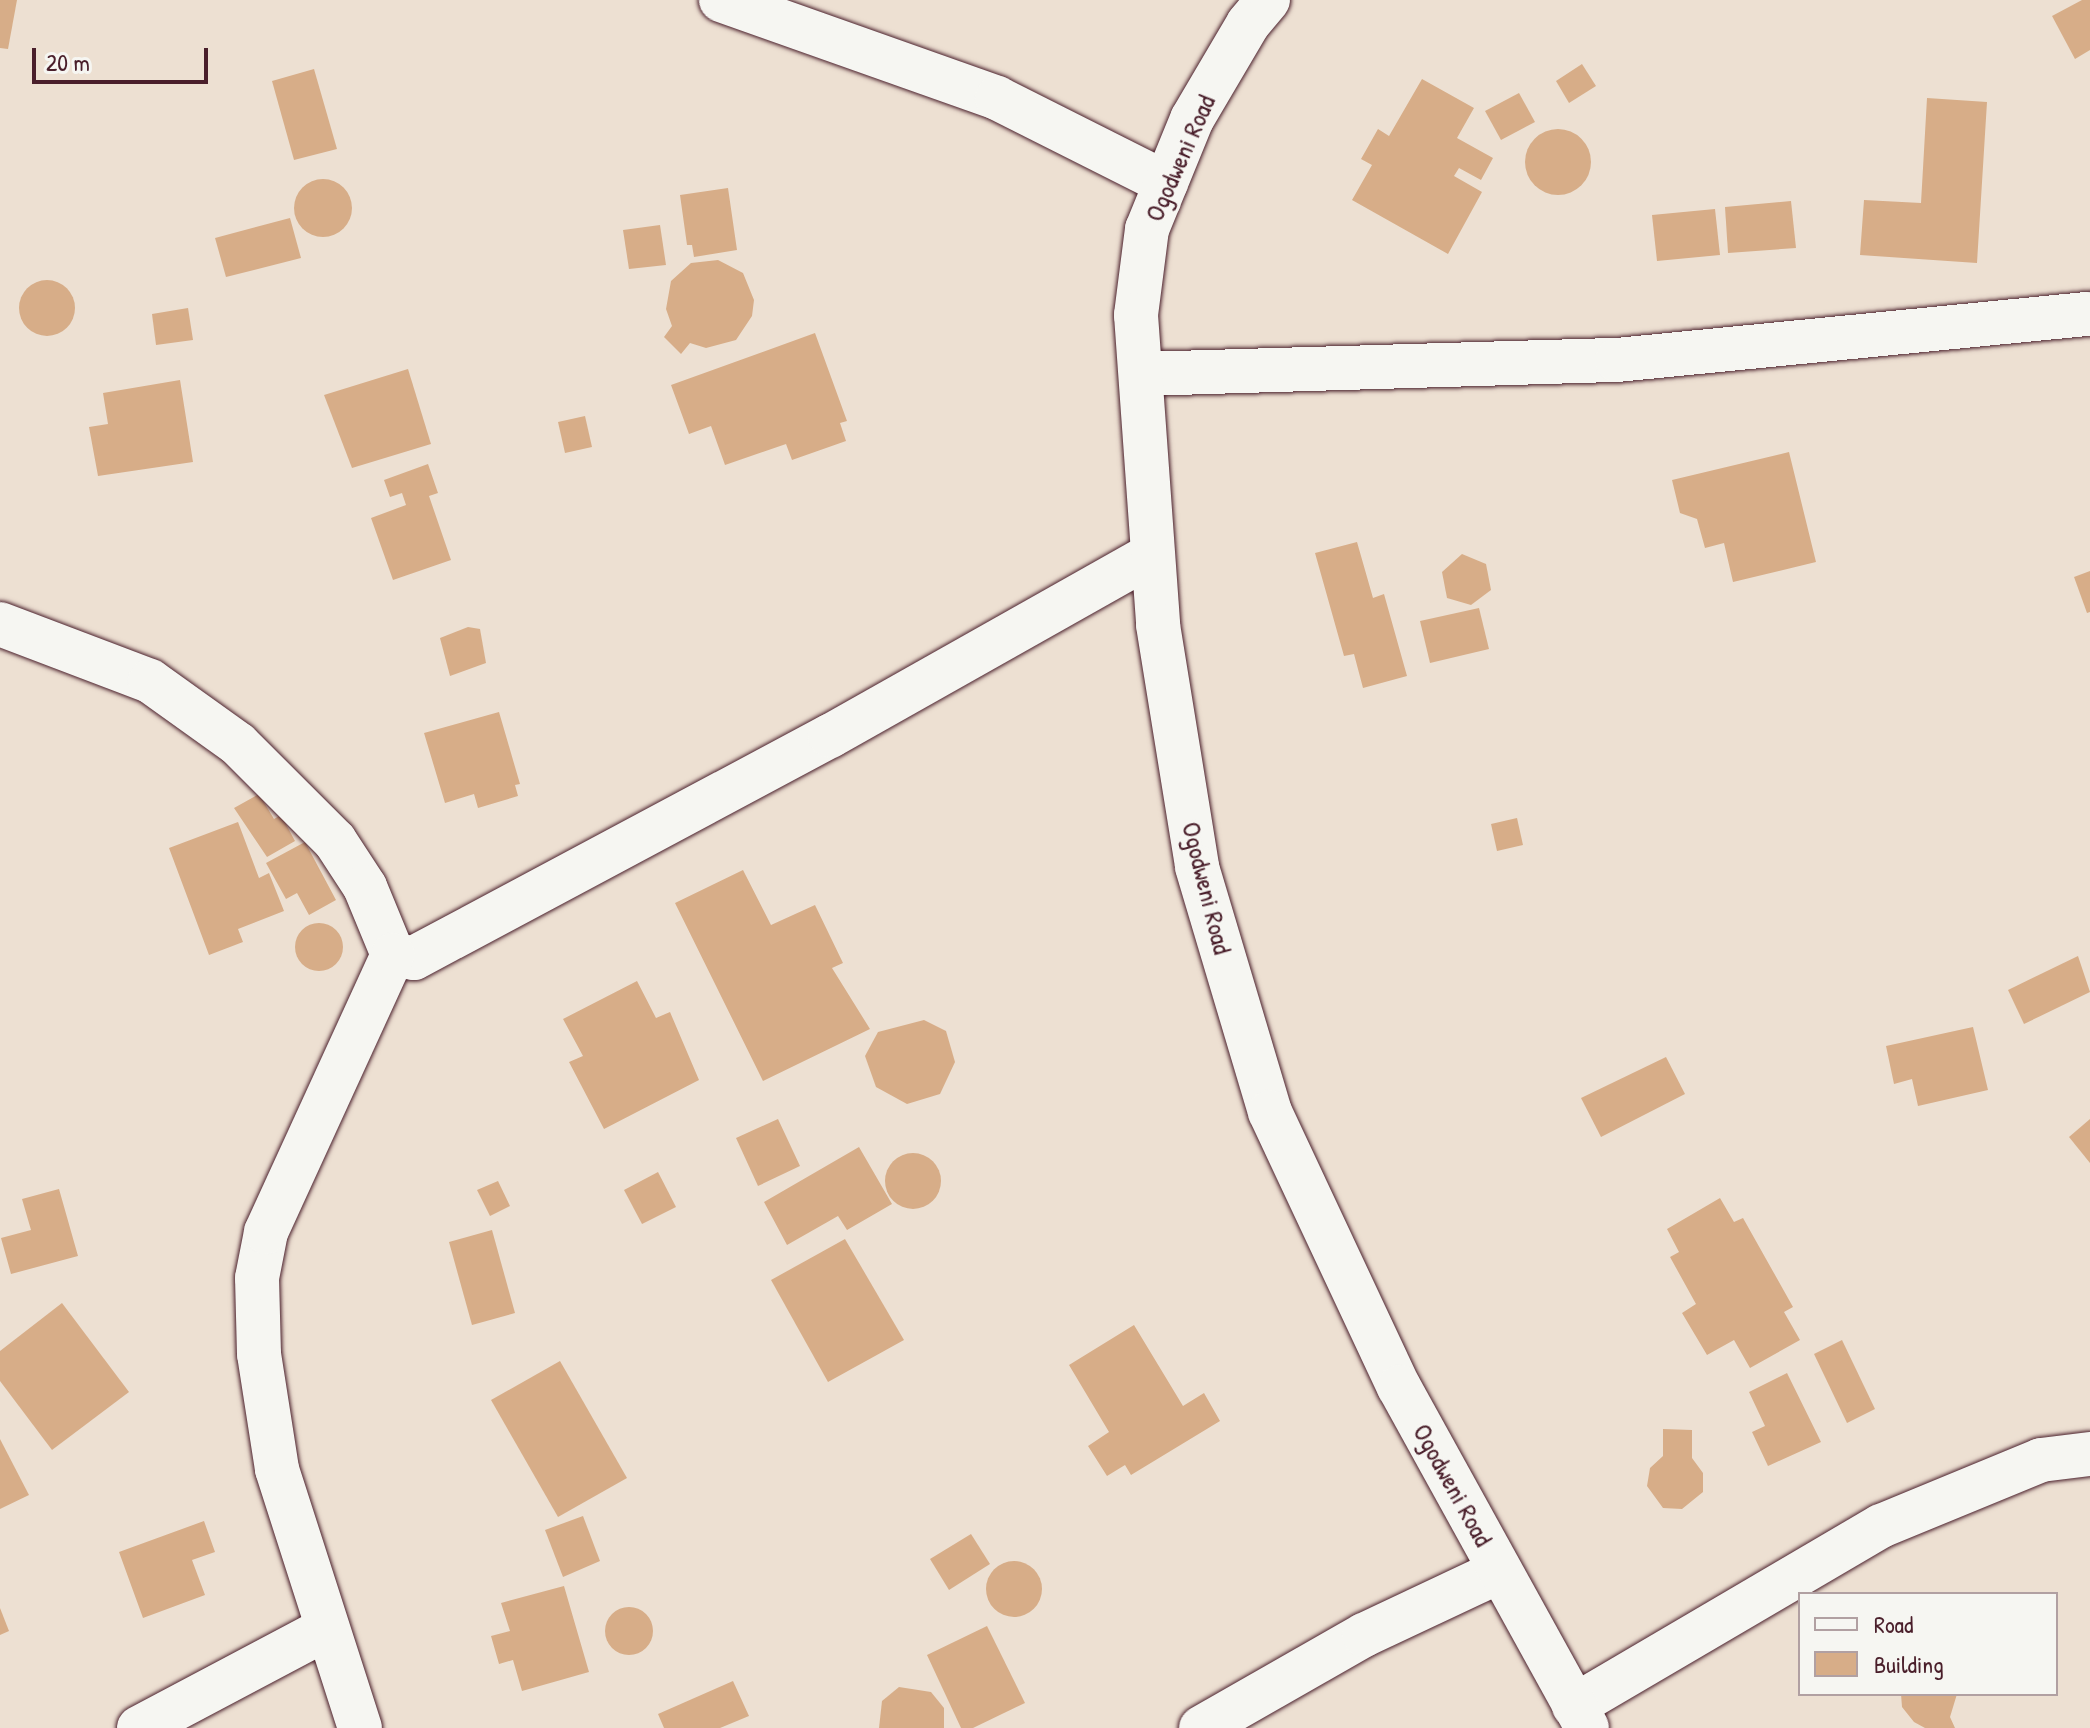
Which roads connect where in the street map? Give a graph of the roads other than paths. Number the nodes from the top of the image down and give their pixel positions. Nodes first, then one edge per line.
1 (721, 0) edge
2 (1268, 0) edge
3 (1166, 183) junction
4 (2090, 314) edge
5 (1141, 374) junction
6 (1151, 555) junction
7 (0, 624) edge
8 (393, 955) junction
9 (2090, 1454) edge
10 (1500, 1571) junction
11 (326, 1629) junction
12 (1580, 1717) edge
13 (139, 1728) edge
14 (360, 1728) edge
15 (1201, 1728) edge

1 - 3 street
2 - 3 street, Ogodweni Road
3 - 5 street, Ogodweni Road
4 - 5 street
5 - 6 street, Ogodweni Road
6 - 8 street
6 - 10 street, Ogodweni Road
7 - 8 street
8 - 11 street
9 - 12 street
10 - 12 street, Ogodweni Road
10 - 15 street
11 - 13 street
11 - 14 street

